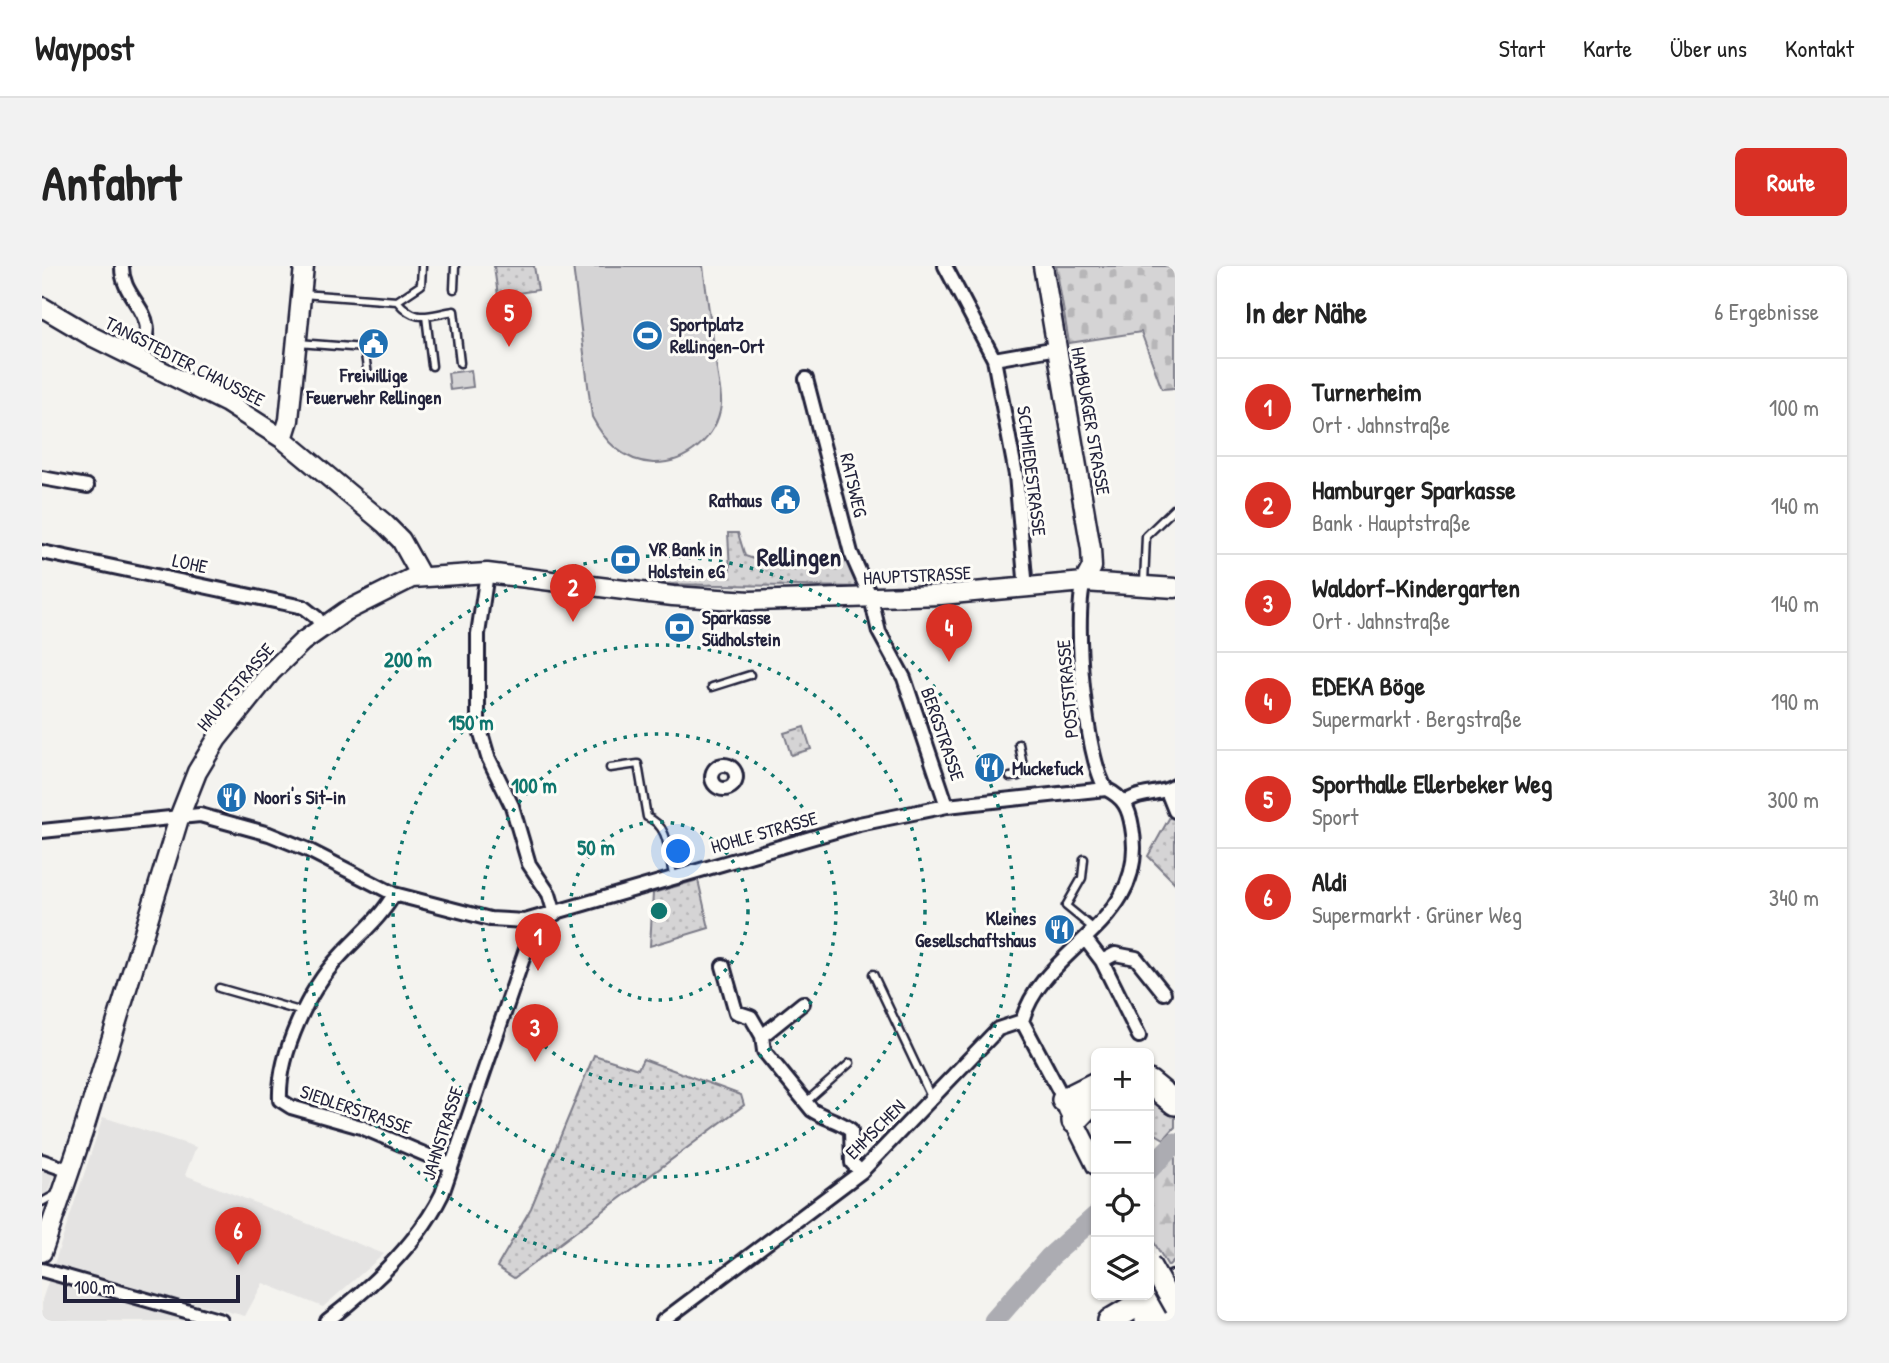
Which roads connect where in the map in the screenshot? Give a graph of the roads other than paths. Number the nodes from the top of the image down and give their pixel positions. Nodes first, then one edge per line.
1 (122, 266) edge
2 (304, 266) edge
3 (422, 266) edge
4 (455, 266) edge
5 (945, 266) edge
6 (1042, 266) edge
7 (454, 289) dead end
8 (301, 293) junction
9 (397, 301) junction
10 (42, 307) edge
11 (426, 316) junction
12 (297, 343) junction
13 (1057, 348) junction
14 (134, 358) junction
15 (994, 359) junction
16 (460, 363) dead end
17 (432, 366) dead end
18 (368, 375) dead end
19 (806, 379) dead end
20 (283, 439) junction
21 (42, 478) edge
22 (87, 486) dead end
23 (1175, 508) edge
24 (42, 552) edge
25 (488, 573) junction
26 (421, 576) junction
27 (1084, 582) junction
28 (1144, 585) junction
29 (1175, 588) edge
30 (1026, 589) junction
31 (871, 598) junction
32 (321, 627) junction
33 (750, 675) dead end
34 (712, 687) dead end
35 (1019, 744) dead end
36 (610, 768) dead end
37 (1010, 777) dead end
38 (1106, 789) junction
39 (1171, 789) edge
40 (1125, 803) junction
41 (947, 806) junction
42 (1175, 811) edge
43 (180, 815) junction
44 (42, 831) edge
45 (1084, 859) dead end
46 (674, 878) junction
47 (394, 894) junction
48 (555, 914) junction
49 (534, 920) junction
50 (1096, 930) junction
51 (1086, 940) junction
52 (1102, 961) junction
53 (723, 966) dead end
54 (873, 974) dead end
55 (219, 988) dead end
56 (1164, 993) dead end
57 (803, 1003) dead end
58 (303, 1012) junction
59 (1022, 1021) junction
60 (762, 1036) junction
61 (1139, 1036) dead end
62 (850, 1063) dead end
63 (1091, 1086) edge
64 (1154, 1086) edge
65 (932, 1099) junction
66 (1063, 1100) junction
67 (806, 1102) junction
68 (1091, 1103) edge
69 (1175, 1103) edge
70 (1074, 1121) junction
71 (1091, 1155) edge
72 (42, 1161) edge
73 (450, 1165) junction
74 (70, 1171) junction
75 (861, 1172) junction
76 (63, 1191) junction
77 (42, 1202) edge
78 (42, 1252) edge
79 (1154, 1268) edge
80 (42, 1270) edge
81 (1173, 1293) edge
82 (220, 1321) edge
83 (327, 1321) edge
84 (663, 1321) edge
85 (1110, 1321) edge
86 (1147, 1321) edge

1 - 14 street
2 - 8 main road
3 - 9 lane
4 - 7 lane
5 - 15 street, SCHMIEDESTRASSE
6 - 13 main road, HAMBURGER STRASSE
8 - 9 lane
8 - 12 main road
9 - 11 lane
10 - 14 main road, TANGSTEDTER CHAUSSEE
11 - 16 lane
11 - 17 lane
12 - 18 lane
12 - 20 main road
13 - 15 street
13 - 27 main road, HAMBURGER STRASSE
14 - 20 main road, TANGSTEDTER CHAUSSEE
15 - 30 street, SCHMIEDESTRASSE
19 - 31 street, RATSWEG
20 - 26 main road, TANGSTEDTER CHAUSSEE
21 - 22 street
23 - 28 lane
24 - 32 street, LOHE
25 - 26 main road, HAUPTSTRASSE
25 - 31 main road, HAUPTSTRASSE
25 - 48 street
26 - 32 main road, HAUPTSTRASSE
27 - 28 main road, HAUPTSTRASSE
27 - 30 main road, HAUPTSTRASSE
27 - 38 street, POSTSTRASSE
28 - 29 main road, HAUPTSTRASSE
30 - 31 main road, HAUPTSTRASSE
31 - 41 street, BERGSTRASSE
32 - 43 main road, HAUPTSTRASSE
33 - 34 lane
35 - 37 lane
36 - 46 lane
38 - 40 street
38 - 41 street, HOHLE STRASSE
39 - 40 street
39 - 42 street
40 - 50 street
41 - 46 street, HOHLE STRASSE
43 - 44 street, HOHLE STRASSE
43 - 47 street, HOHLE STRASSE
43 - 74 main road, HAUPTSTRASSE
45 - 50 lane
46 - 48 street, HOHLE STRASSE
47 - 49 street, HOHLE STRASSE
47 - 58 street, SIEDLERSTRASSE
48 - 49 street, HOHLE STRASSE
49 - 73 street, JAHNSTRASSE
50 - 51 street
51 - 52 street
51 - 59 street
52 - 56 street
52 - 61 street
53 - 60 street
54 - 65 lane
55 - 58 lane
57 - 60 street
58 - 73 street, SIEDLERSTRASSE
59 - 65 street, EHMSCHEN
59 - 66 street
60 - 67 street
62 - 67 lane
63 - 66 highway
64 - 69 highway
65 - 75 street, EHMSCHEN
66 - 70 main road
67 - 75 street
68 - 70 highway
70 - 71 main road
72 - 74 street
73 - 83 street, JAHNSTRASSE
74 - 76 main road, HAUPTSTRASSE
75 - 84 street, EHMSCHEN
76 - 77 lane
76 - 78 main road, HAUPTSTRASSE
79 - 81 main road, bridge
80 - 82 street
81 - 85 highway
81 - 86 highway

